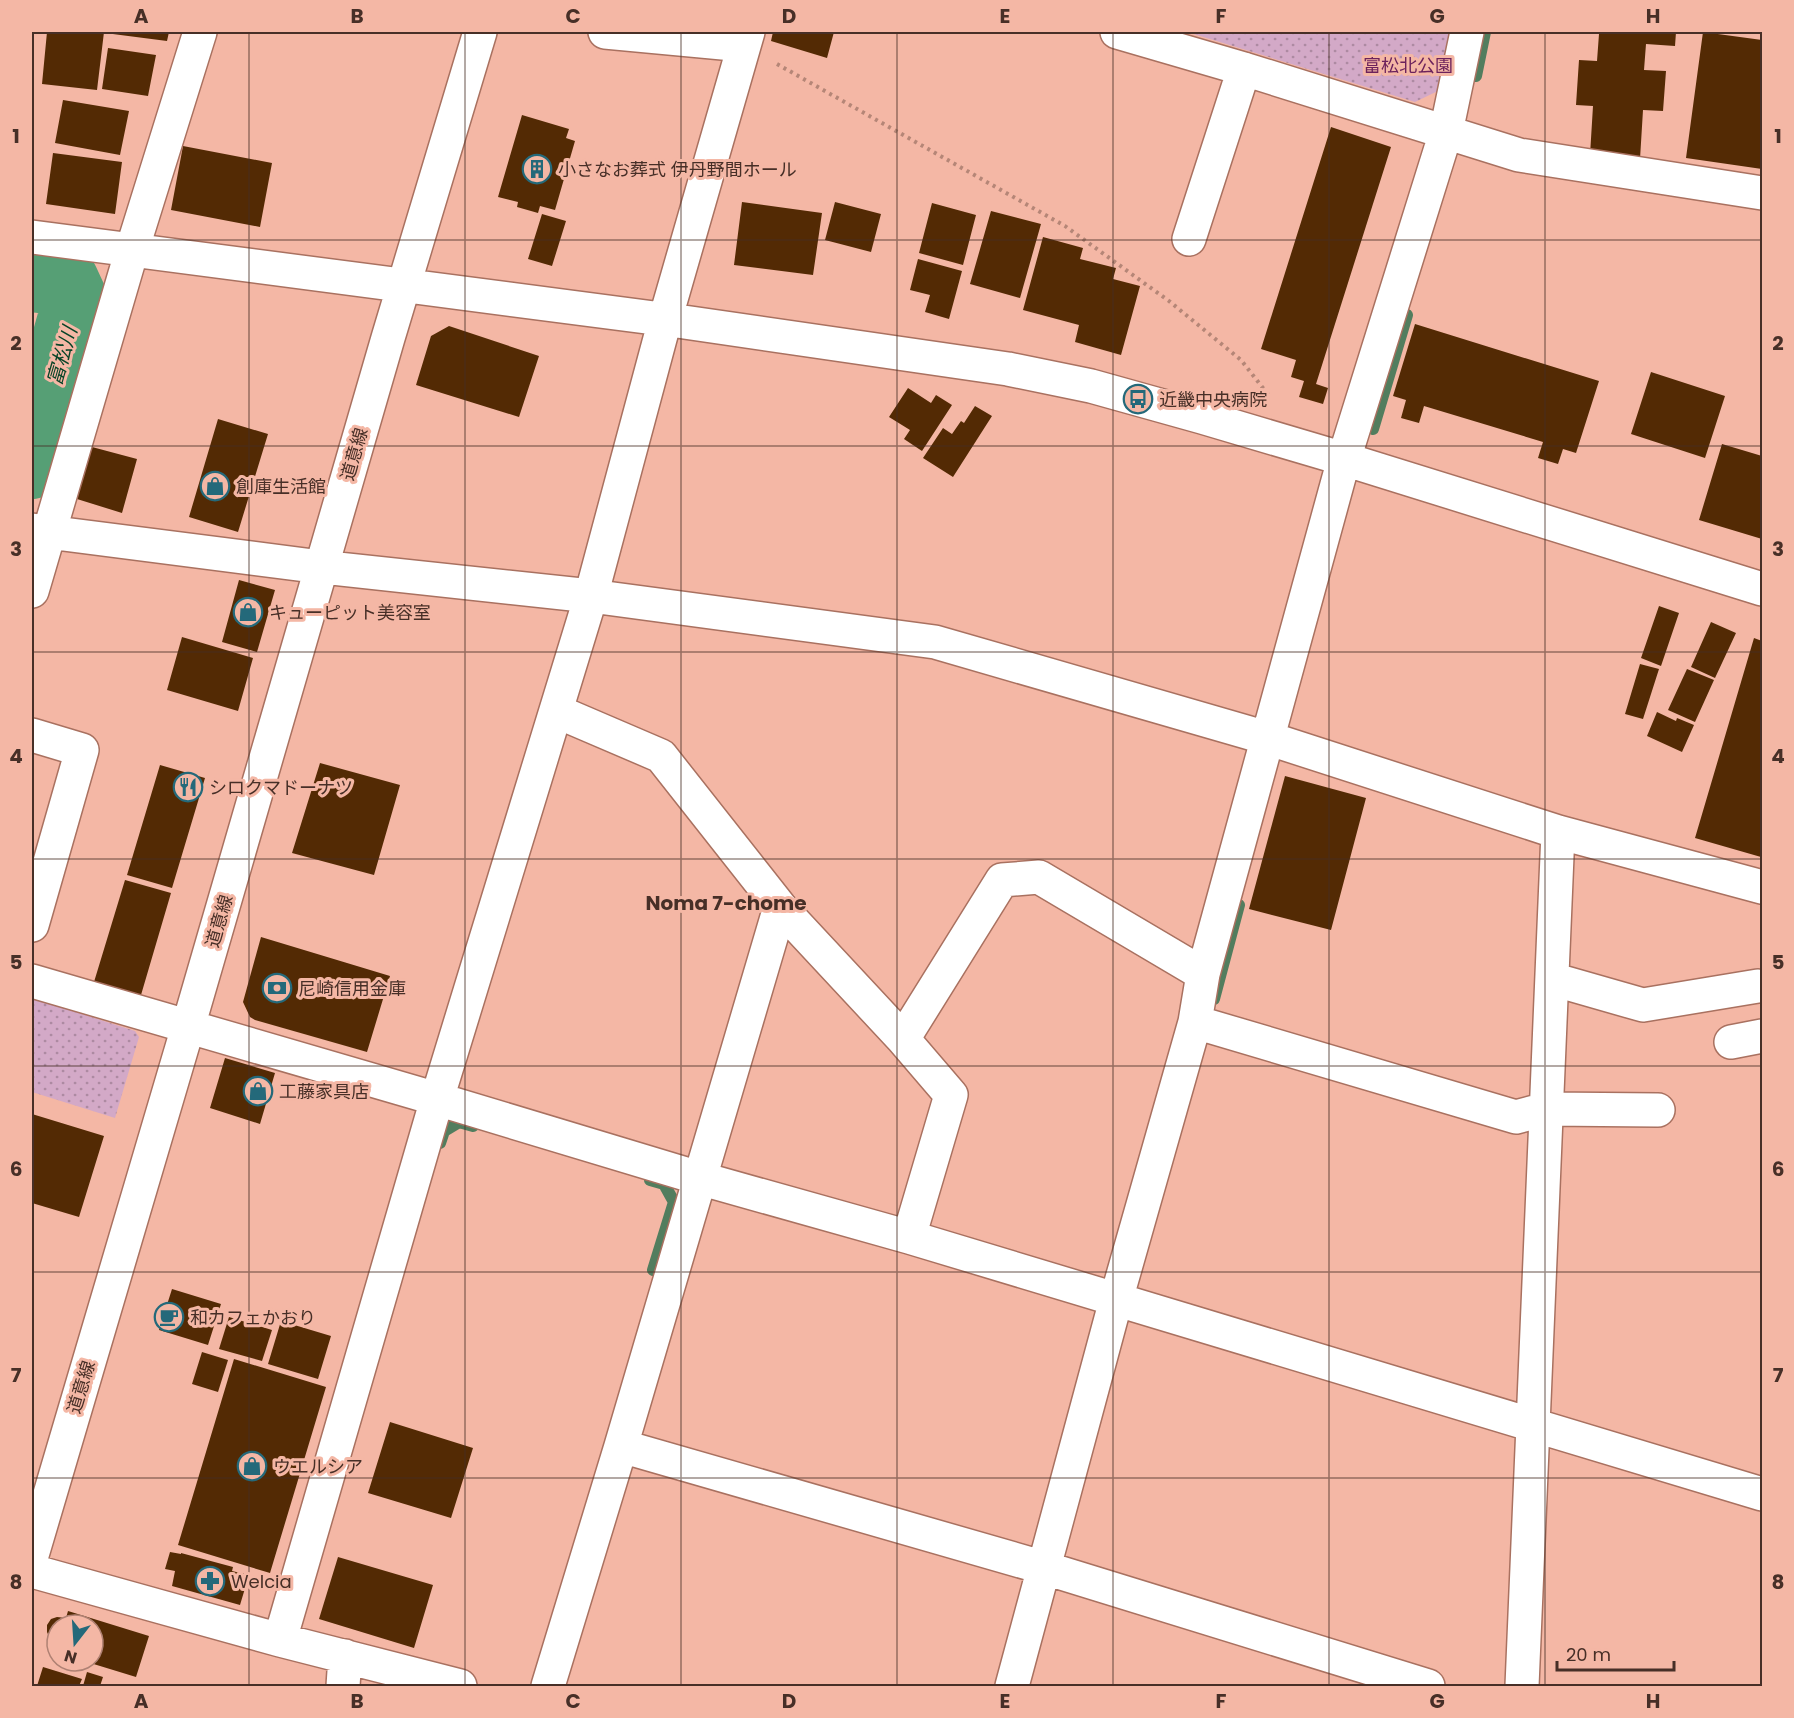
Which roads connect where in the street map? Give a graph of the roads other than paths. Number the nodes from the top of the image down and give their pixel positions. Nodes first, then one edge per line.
1 (200, 32) edge
2 (480, 32) edge
3 (605, 32) edge
4 (1117, 32) edge
5 (1467, 32) edge
6 (746, 38) edge
7 (1244, 69) junction
8 (1446, 132) junction
9 (1762, 194) edge
10 (32, 237) edge
11 (1189, 239) dead end
12 (132, 250) junction
13 (404, 286) junction
14 (666, 320) junction
15 (1344, 459) junction
16 (40, 531) edge
17 (321, 567) junction
18 (1762, 589) edge
19 (32, 591) edge
20 (591, 596) junction
21 (556, 711) junction
22 (32, 735) edge
23 (1267, 738) junction
24 (1558, 832) junction
25 (1762, 887) edge
26 (780, 907) junction
27 (32, 925) edge
28 (1203, 975) junction
29 (1552, 979) junction
30 (32, 981) edge
31 (1758, 986) dead end
32 (1195, 1022) junction
33 (188, 1027) junction
34 (903, 1039) junction
35 (437, 1099) junction
36 (1546, 1109) junction
37 (1658, 1110) dead end
38 (699, 1178) junction
39 (909, 1237) junction
40 (1116, 1300) junction
41 (1533, 1426) junction
42 (621, 1446) junction
43 (1762, 1494) edge
44 (32, 1555) edge
45 (1045, 1568) junction
46 (32, 1571) edge
47 (280, 1640) junction
48 (344, 1671) edge
49 (460, 1686) edge
50 (548, 1686) edge
51 (1012, 1686) edge
52 (1428, 1686) edge
53 (1522, 1686) edge

1 - 12 street
2 - 13 street, 道意線
3 - 6 street
4 - 7 street
5 - 8 street
6 - 14 street
7 - 8 street
7 - 11 street
8 - 9 street
8 - 15 street
10 - 12 street
12 - 13 street
12 - 16 street
13 - 14 street
13 - 17 street, 道意線
14 - 15 street
14 - 20 street
15 - 18 street
15 - 23 street
16 - 17 street
16 - 19 street
17 - 20 street
17 - 33 street, 道意線
20 - 21 street
20 - 23 street
21 - 26 street
21 - 35 street
22 - 27 street
23 - 24 street
23 - 28 street
24 - 25 street
24 - 29 street
26 - 34 street
26 - 38 street
28 - 32 street
28 - 34 street
29 - 31 street
29 - 36 street
30 - 33 street
32 - 36 street
32 - 40 street
33 - 35 street
33 - 44 street, 道意線
34 - 39 street
35 - 38 street
35 - 47 street
36 - 37 street
36 - 41 street
38 - 39 street
38 - 42 street
39 - 40 street
40 - 41 street
40 - 45 street
41 - 43 street
41 - 53 street
42 - 45 street
42 - 50 street
45 - 51 street
45 - 52 street
46 - 47 street
47 - 48 street
48 - 49 street

